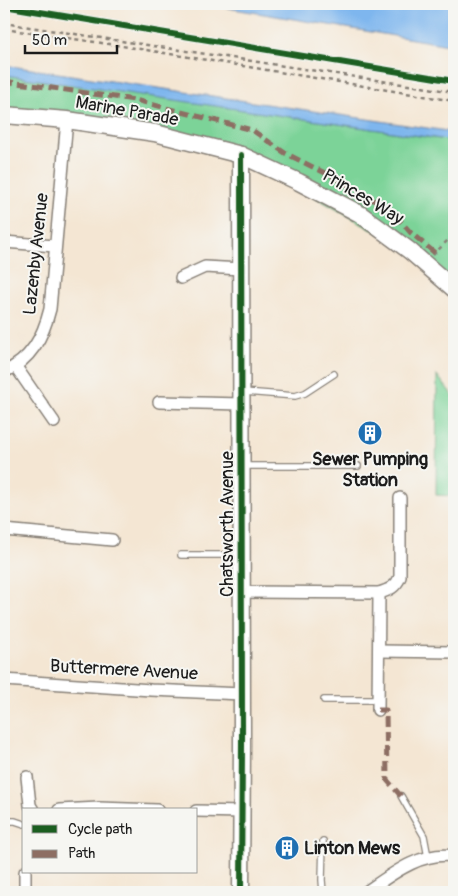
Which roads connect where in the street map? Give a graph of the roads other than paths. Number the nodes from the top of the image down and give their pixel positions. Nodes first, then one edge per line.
1 (4, 6) edge
2 (454, 81) edge
3 (4, 115) edge
4 (67, 120) junction
5 (241, 155) junction
6 (4, 242) edge
7 (55, 246) junction
8 (242, 269) junction
9 (181, 278) dead end
10 (454, 288) edge
11 (16, 367) junction
12 (4, 372) edge
13 (334, 374) dead end
14 (242, 398) junction
15 (159, 402) dead end
16 (54, 422) dead end
17 (242, 466) junction
18 (358, 466) dead end
19 (400, 498) dead end
20 (4, 530) edge
21 (112, 540) dead end
22 (181, 555) dead end
23 (242, 555) junction
24 (242, 592) junction
25 (379, 593) junction
26 (379, 651) junction
27 (454, 652) edge
28 (4, 680) edge
29 (242, 694) junction
30 (324, 700) dead end
31 (379, 705) joint
32 (27, 777) dead end
33 (401, 796) dead end
34 (32, 808) edge
35 (198, 811) edge
36 (242, 812) junction
37 (4, 821) edge
38 (22, 824) edge
39 (323, 841) dead end
40 (454, 856) edge
41 (428, 857) junction
42 (25, 874) edge
43 (25, 892) edge
44 (241, 892) edge
45 (323, 892) edge
46 (366, 892) edge

1 - 2 lane
3 - 4 street, Marine Parade
4 - 5 street, Marine Parade
4 - 7 street, Lazenby Avenue
5 - 8 street, Chatsworth Avenue
5 - 10 street, Princes Way
6 - 7 street
7 - 11 street, Lazenby Avenue
8 - 9 street
8 - 14 street, Chatsworth Avenue
11 - 12 street, Lazenby Avenue
11 - 16 street
13 - 14 lane
14 - 15 street
14 - 17 street, Chatsworth Avenue
17 - 18 lane
17 - 23 street, Chatsworth Avenue
19 - 25 street
20 - 21 street
22 - 23 lane
23 - 24 street, Chatsworth Avenue
24 - 25 street
24 - 29 street, Chatsworth Avenue
25 - 26 street
26 - 27 street
26 - 31 street
28 - 29 street, Buttermere Avenue
29 - 36 street, Chatsworth Avenue
30 - 31 lane
32 - 34 street
33 - 41 lane
35 - 36 street
36 - 44 street, Chatsworth Avenue
37 - 38 lane
39 - 45 lane
40 - 41 street
41 - 46 street
42 - 43 street

